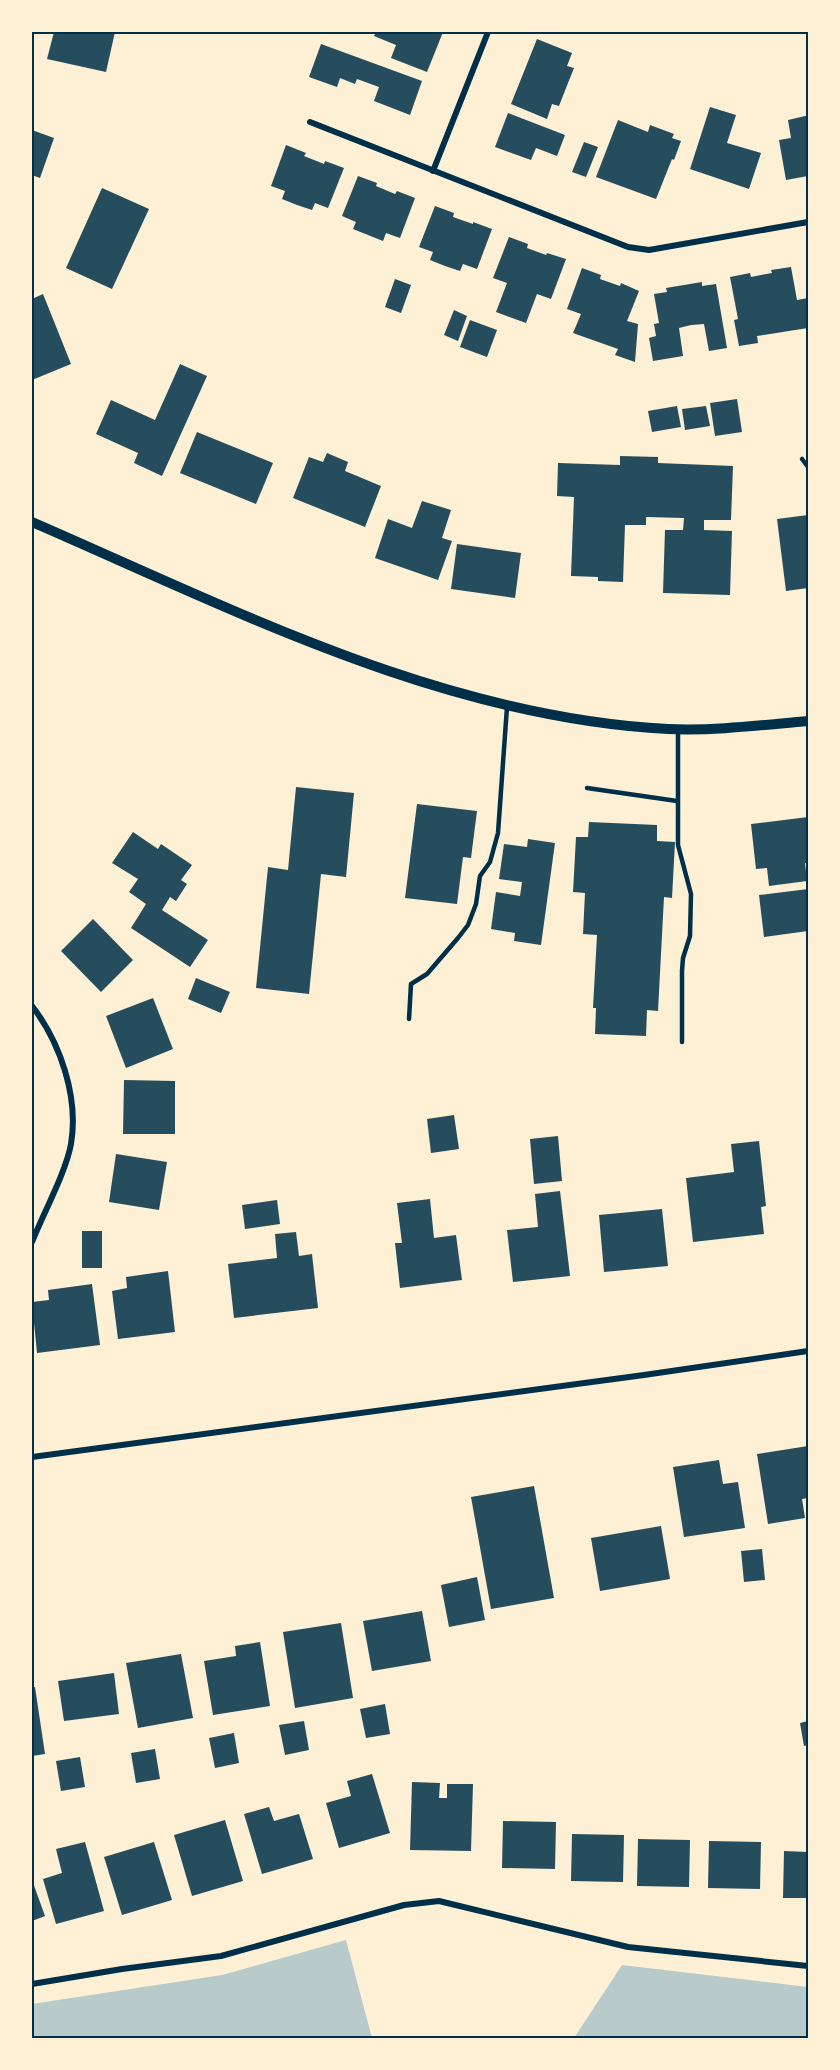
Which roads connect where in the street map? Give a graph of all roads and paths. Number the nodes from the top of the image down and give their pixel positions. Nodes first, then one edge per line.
1 (488, 32) edge
2 (310, 122) dead end
3 (433, 171) junction
4 (808, 222) edge
5 (802, 459) dead end
6 (808, 467) edge
7 (32, 522) edge
8 (507, 705) junction
9 (808, 721) edge
10 (678, 729) junction
11 (587, 788) dead end
12 (677, 801) junction
13 (32, 1006) edge
14 (409, 1020) dead end
15 (682, 1042) dead end
16 (32, 1242) edge
17 (808, 1351) edge
18 (32, 1457) edge
19 (808, 1966) edge
20 (32, 1984) edge

1 - 3 street
2 - 3 street
3 - 4 street
5 - 6 lane
7 - 8 street
8 - 10 street
8 - 14 lane
9 - 10 street
10 - 12 lane
11 - 12 lane
12 - 15 lane
13 - 16 street
17 - 18 street
19 - 20 street

